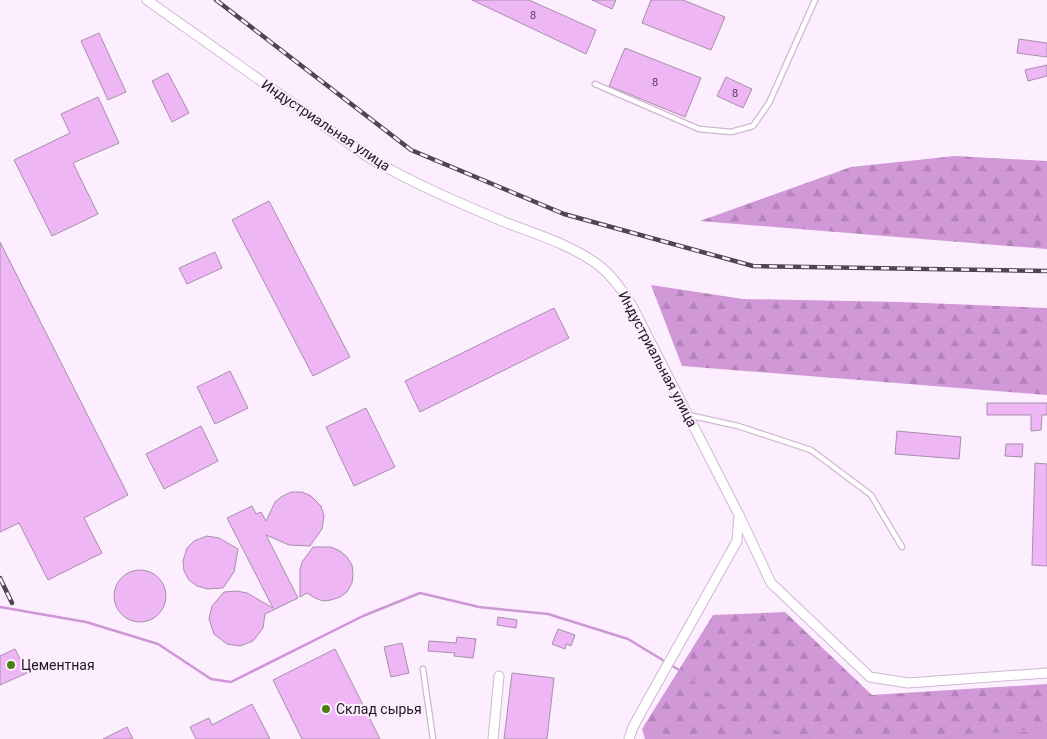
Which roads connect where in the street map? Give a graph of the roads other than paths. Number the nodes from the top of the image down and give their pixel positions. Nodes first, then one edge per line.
1 (147, 0) edge
2 (815, 0) edge
3 (595, 84) dead end
4 (688, 416) junction
5 (739, 515) junction
6 (902, 547) dead end
7 (423, 669) dead end
8 (1047, 673) edge
9 (499, 676) dead end
10 (633, 727) junction
11 (433, 739) edge
12 (493, 739) edge
13 (629, 739) edge
14 (636, 739) edge

1 - 4 street, Индустриальная улица
2 - 3 lane
4 - 5 street, Индустриальная улица
4 - 6 lane
5 - 8 street, Индустриальная улица
5 - 10 street
7 - 11 lane
9 - 12 street
10 - 13 street
10 - 14 street

